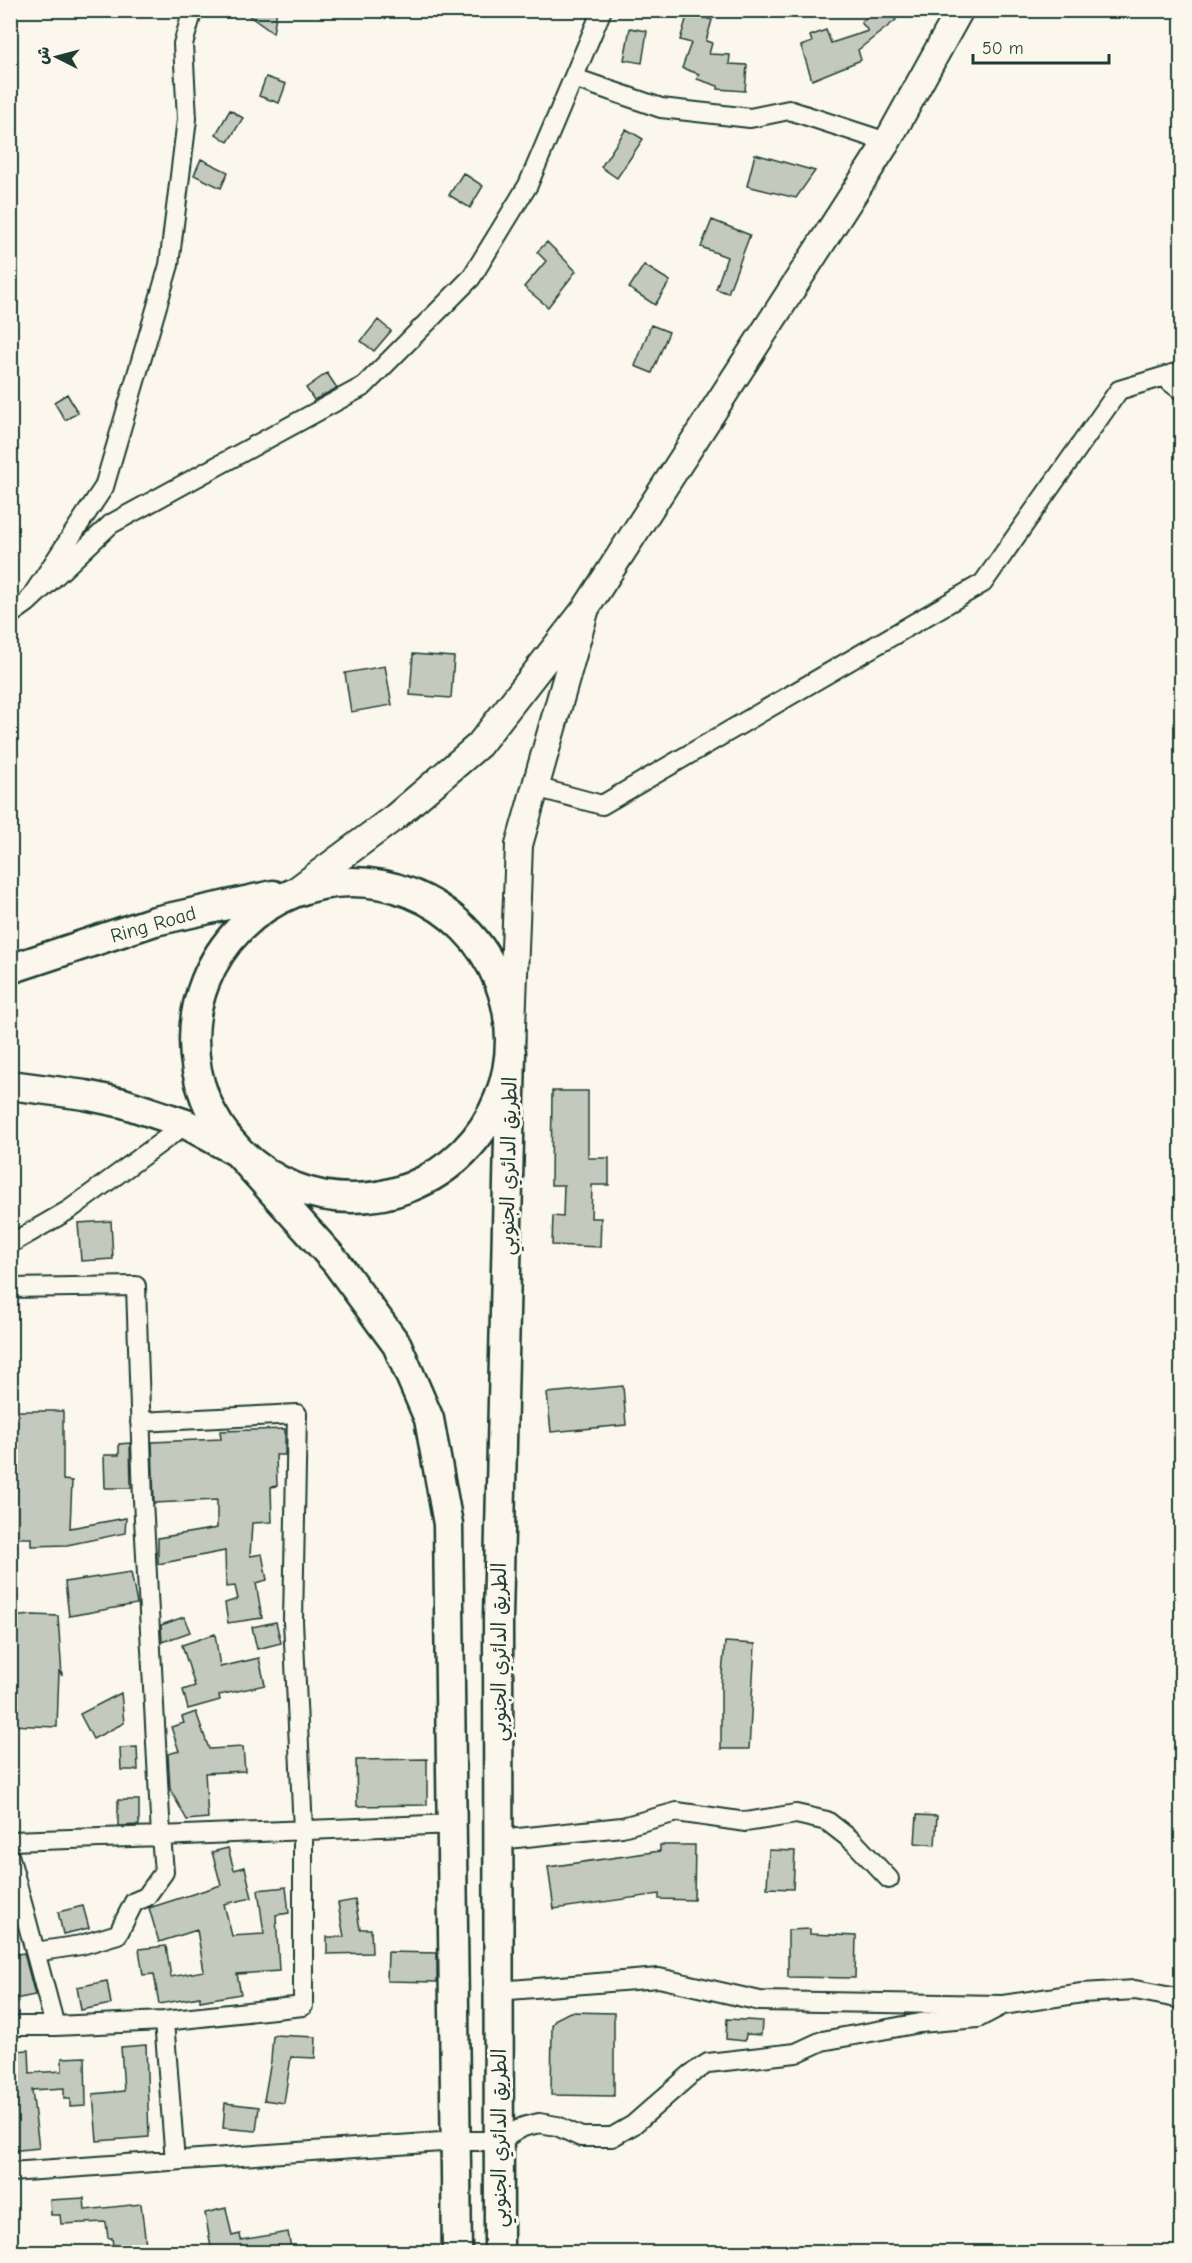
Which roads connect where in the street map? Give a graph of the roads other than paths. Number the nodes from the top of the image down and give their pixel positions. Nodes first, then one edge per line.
1 (194, 10) edge
2 (602, 10) edge
3 (960, 10) edge
4 (574, 78) junction
5 (887, 142) junction
6 (1173, 374) edge
7 (1182, 391) edge
8 (23, 601) edge
9 (586, 608) junction
10 (10, 615) edge
11 (535, 787) junction
12 (298, 890) junction
13 (10, 969) edge
14 (511, 1052) junction
15 (10, 1085) edge
16 (186, 1124) junction
17 (237, 1152) junction
18 (10, 1244) edge
19 (10, 1288) edge
20 (140, 1422) junction
21 (454, 1824) junction
22 (303, 1830) junction
23 (160, 1836) junction
24 (499, 1840) junction
25 (10, 1842) edge
26 (10, 1858) edge
27 (889, 1879) dead end
28 (35, 1952) junction
29 (499, 1991) junction
30 (1182, 2000) edge
31 (1003, 2005) junction
32 (164, 2021) junction
33 (10, 2026) edge
34 (55, 2026) junction
35 (456, 2141) junction
36 (499, 2141) junction
37 (175, 2161) junction
38 (10, 2172) edge
39 (457, 2253) edge
40 (499, 2253) edge

1 - 8 street
2 - 4 street
3 - 5 street
4 - 5 street
4 - 8 street
5 - 9 street
6 - 7 street
6 - 11 street
8 - 10 street
9 - 11 street
9 - 12 street
11 - 14 street
12 - 13 main road, Ring Road
12 - 14 main road, Ring Road
12 - 17 main road
14 - 17 main road
14 - 24 main road, الطريق الدائري الجنوبي
15 - 16 main road
16 - 17 main road
16 - 18 street
17 - 21 main road
19 - 20 street
20 - 22 street
20 - 23 street
21 - 22 street
21 - 35 main road
22 - 23 street
22 - 32 street
23 - 25 street
23 - 28 street
24 - 27 street
24 - 29 main road, الطريق الدائري الجنوبي
26 - 28 street
28 - 34 street
29 - 31 street
29 - 36 main road, الطريق الدائري الجنوبي
30 - 31 street
31 - 36 street
32 - 34 street
32 - 37 street
33 - 34 street
35 - 36 street
35 - 37 street
35 - 39 main road
36 - 40 main road, الطريق الدائري الجنوبي
37 - 38 street

